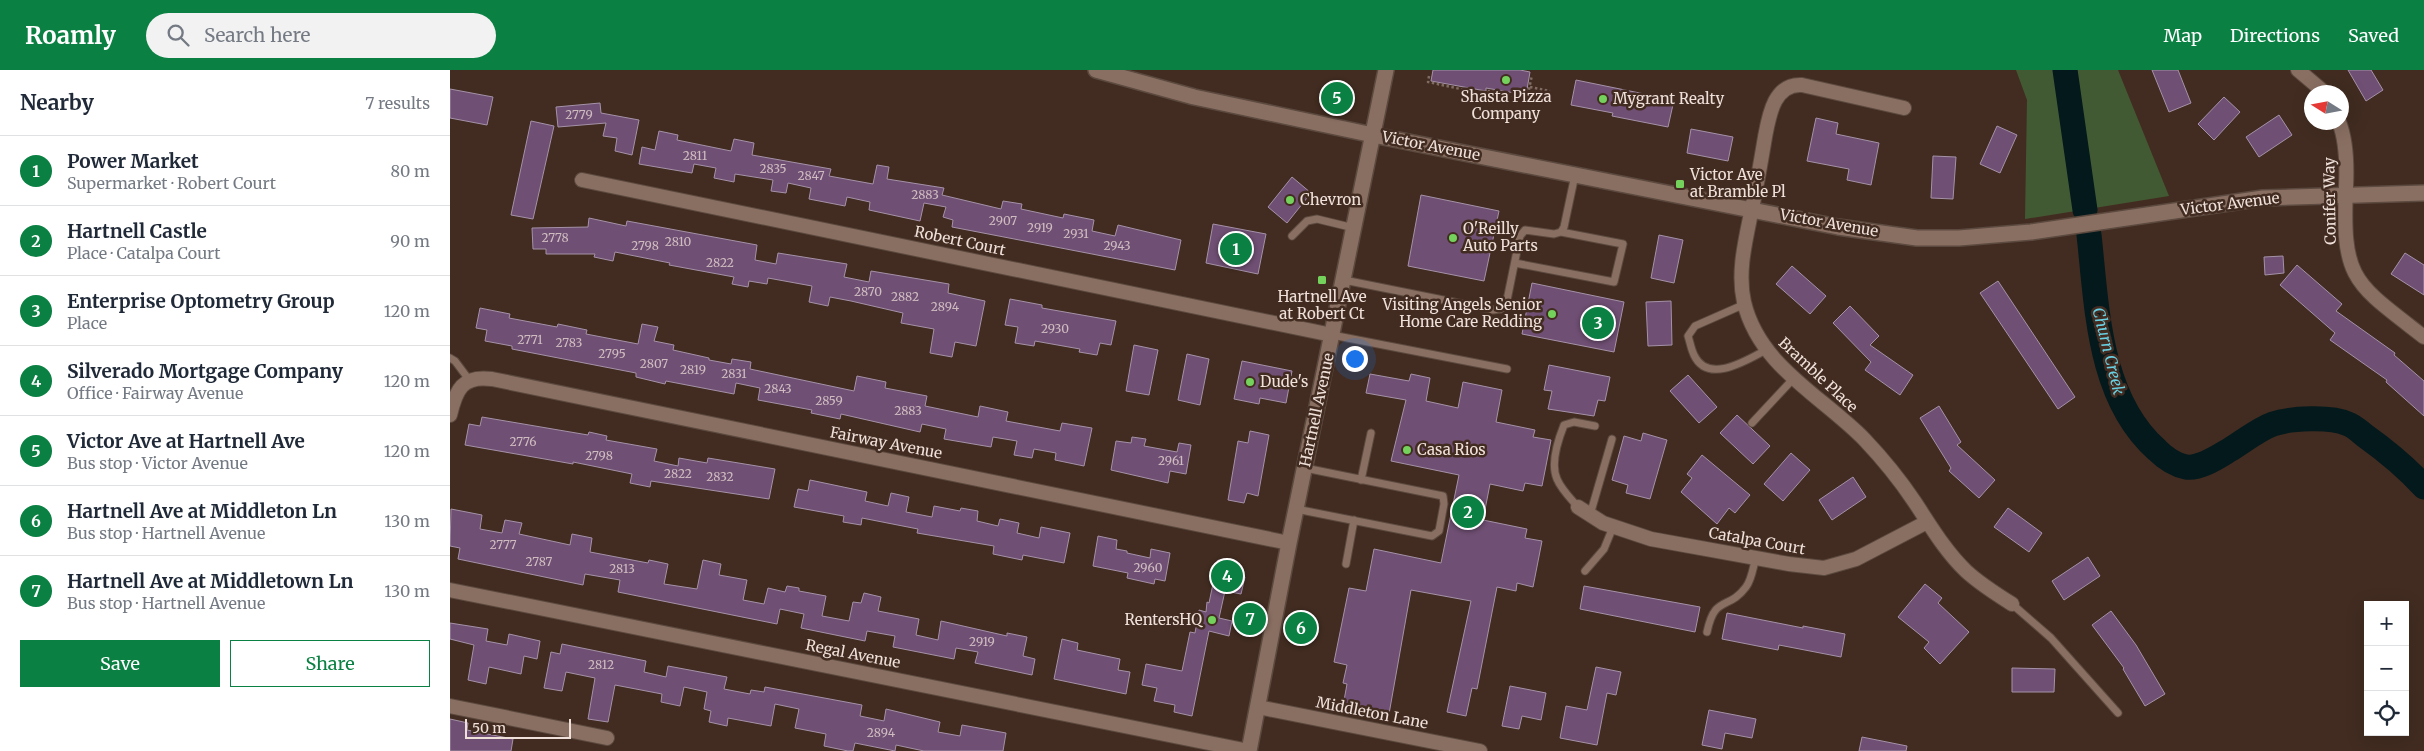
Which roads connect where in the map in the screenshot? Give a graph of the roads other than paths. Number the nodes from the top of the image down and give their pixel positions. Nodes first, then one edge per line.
1 (1096, 70) edge
2 (1386, 70) edge
3 (2298, 70) edge
4 (2316, 85) edge
5 (1904, 108) dead end
6 (2341, 130) edge
7 (1373, 135) junction
8 (1575, 174) junction
9 (582, 180) dead end
10 (2424, 193) edge
11 (2346, 195) junction
12 (1752, 209) junction
13 (1354, 228) junction
14 (1561, 232) junction
15 (1292, 236) dead end
16 (1515, 263) junction
17 (1344, 280) junction
18 (1745, 304) junction
19 (1332, 335) junction
20 (2424, 337) edge
21 (1766, 350) junction
22 (450, 358) edge
23 (1507, 369) dead end
24 (1794, 378) junction
25 (473, 380) junction
26 (450, 415) edge
27 (1752, 423) dead end
28 (1595, 426) dead end
29 (1371, 433) dead end
30 (1612, 439) dead end
31 (1305, 468) junction
32 (1361, 480) junction
33 (1578, 508) joint
34 (1296, 509) junction
35 (1590, 515) junction
36 (1354, 520) junction
37 (1927, 522) junction
38 (1613, 527) junction
39 (1289, 543) junction
40 (1756, 558) junction
41 (1346, 564) dead end
42 (1585, 571) dead end
43 (450, 590) edge
44 (2012, 604) joint
45 (1708, 632) dead end
46 (450, 706) edge
47 (1258, 707) junction
48 (2118, 713) dead end
49 (607, 738) dead end
50 (1249, 751) edge
51 (1480, 751) edge

1 - 7 main road, Victor Avenue
2 - 7 main road, Hartnell Avenue
3 - 4 street
5 - 12 street, Bramble Place
6 - 11 street, Conifer Way
7 - 8 main road, Victor Avenue
7 - 13 main road, Hartnell Avenue
8 - 12 main road, Victor Avenue
8 - 14 lane
9 - 19 street, Robert Court
10 - 11 main road, Victor Avenue
11 - 12 main road, Victor Avenue
11 - 20 street, Conifer Way
12 - 18 street, Bramble Place
13 - 15 lane
13 - 17 main road, Hartnell Avenue
14 - 16 lane
14 - 16 lane
16 - 17 lane
17 - 19 main road, Hartnell Avenue
18 - 21 street, Bramble Place
18 - 21 lane
19 - 23 lane
19 - 31 main road, Hartnell Avenue
21 - 24 street, Bramble Place
22 - 25 lane
24 - 27 lane
24 - 37 street, Bramble Place
25 - 26 street
25 - 39 street, Fairway Avenue
28 - 33 lane
29 - 32 lane
30 - 35 lane
31 - 32 lane
31 - 34 main road, Hartnell Avenue
32 - 36 lane
33 - 35 street, Catalpa Court
34 - 36 lane
34 - 39 main road, Hartnell Avenue
35 - 38 street, Catalpa Court
36 - 41 lane
37 - 40 street, Catalpa Court
37 - 44 street, Bramble Place
38 - 40 street, Catalpa Court
38 - 42 lane
39 - 47 main road, Hartnell Avenue
40 - 45 lane
43 - 50 street, Regal Avenue
44 - 48 lane
46 - 49 street
47 - 50 main road, Hartnell Avenue
47 - 51 street, Middleton Lane

